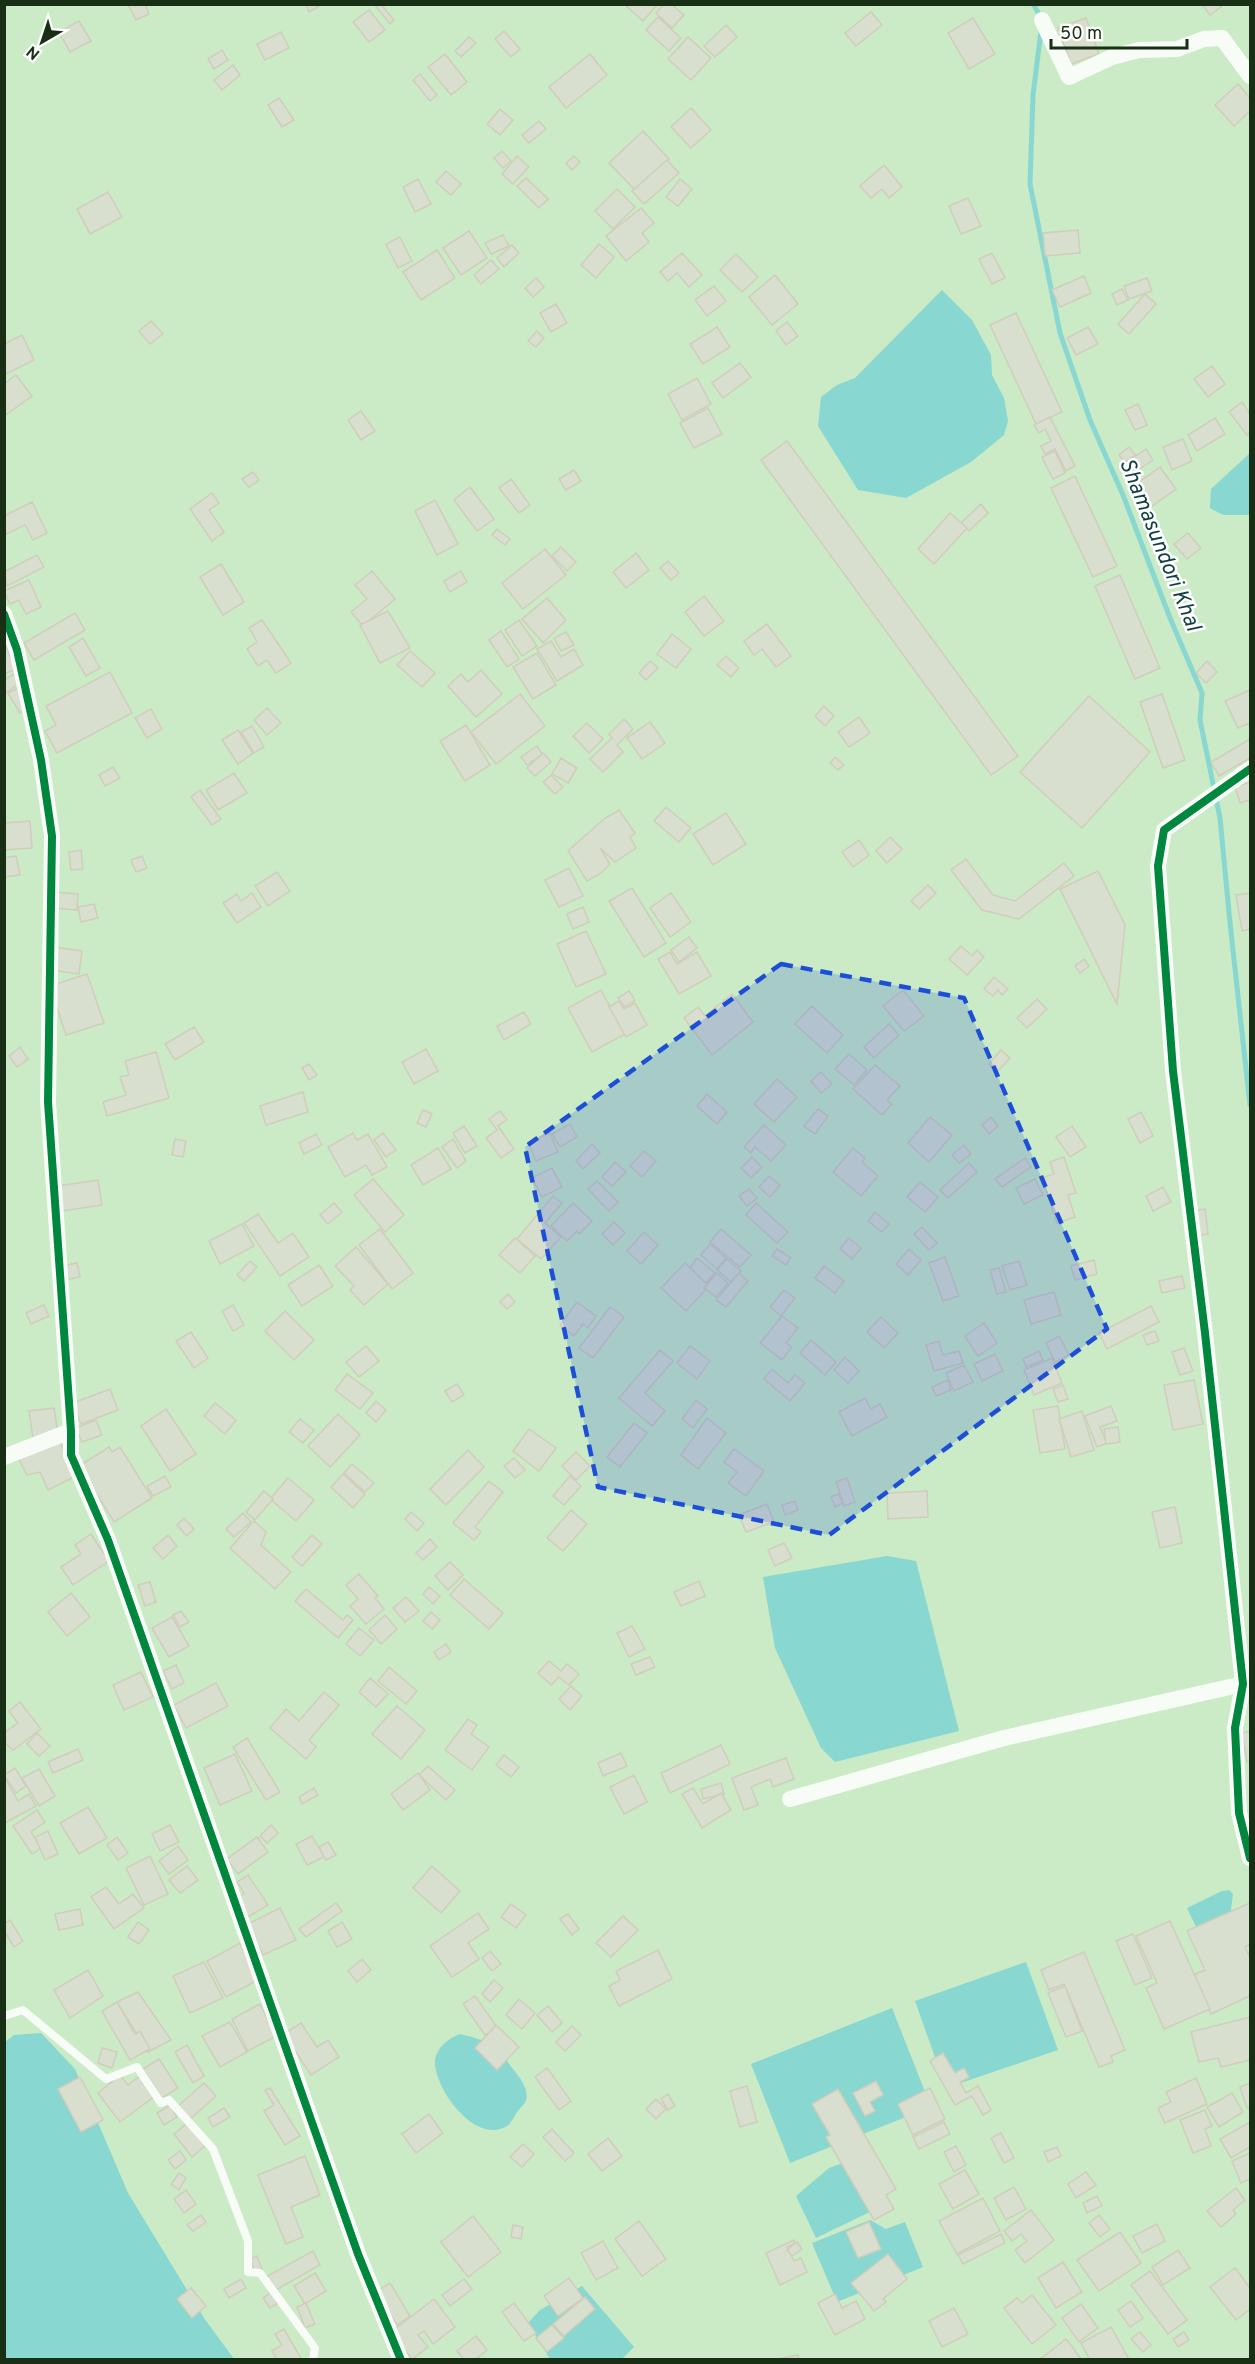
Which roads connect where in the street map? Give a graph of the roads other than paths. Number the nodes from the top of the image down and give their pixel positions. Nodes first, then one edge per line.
1 (1042, 20) dead end
2 (1251, 75) edge
3 (4, 614) edge
4 (1245, 773) edge
5 (71, 1431) junction
6 (4, 1457) edge
7 (1243, 1684) junction
8 (790, 1799) dead end
9 (1251, 1858) edge
10 (4, 2016) edge
11 (313, 2360) edge
12 (401, 2360) edge

1 - 2 street
3 - 5 street
4 - 7 street
5 - 6 street
5 - 12 street
7 - 8 street
7 - 9 street
10 - 11 lane

